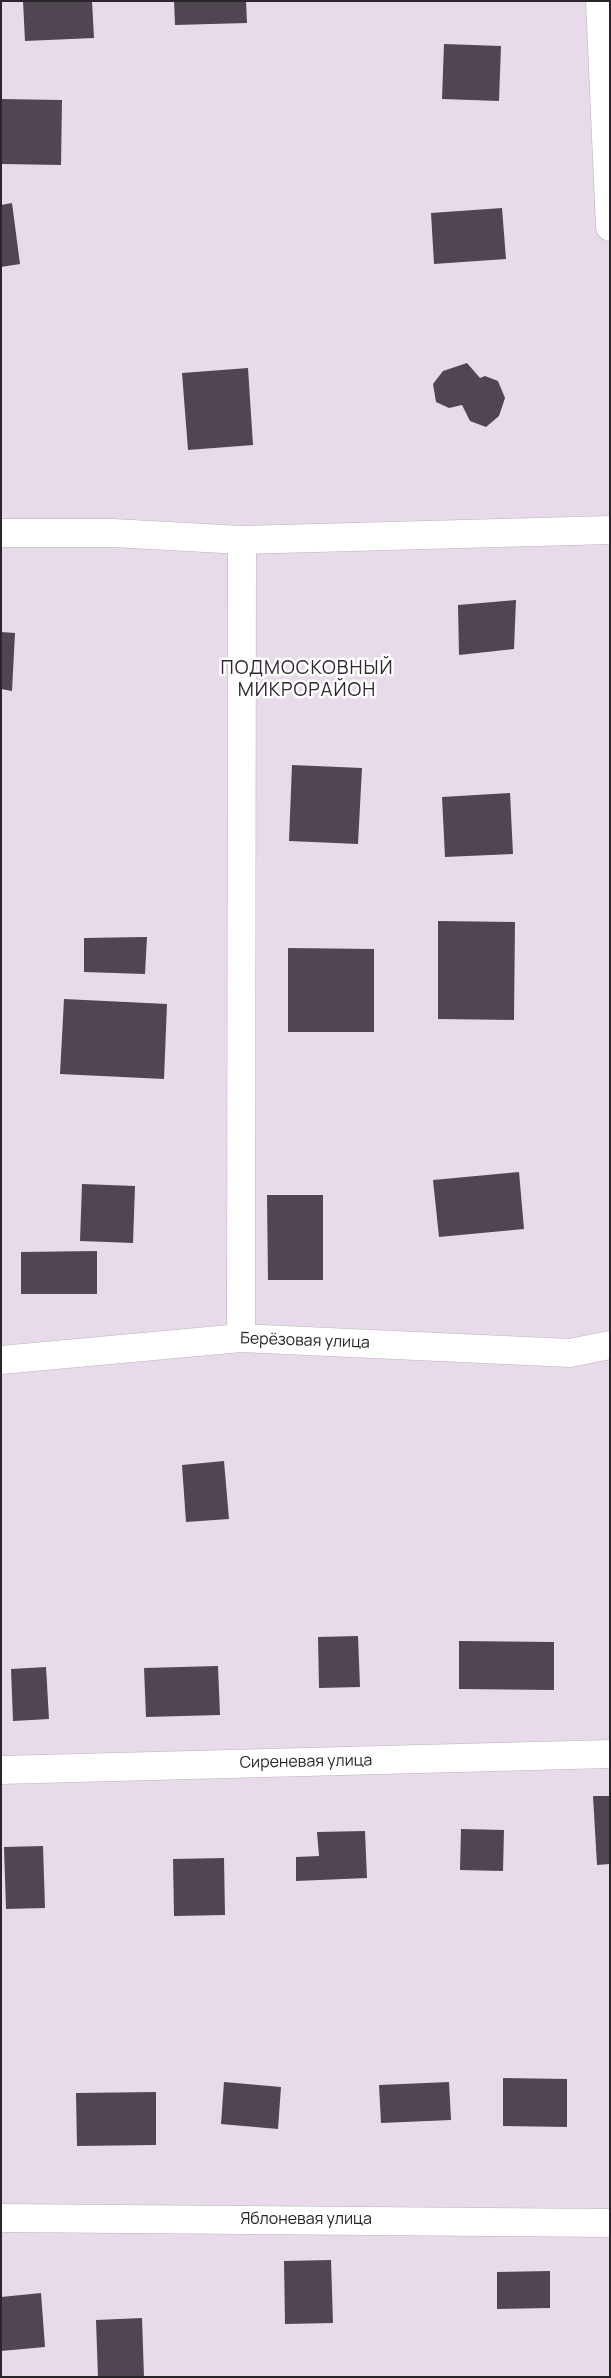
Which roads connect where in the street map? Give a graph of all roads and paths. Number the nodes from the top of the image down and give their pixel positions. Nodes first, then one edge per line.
1 (600, 1) edge
2 (610, 227) edge
3 (610, 530) edge
4 (1, 533) edge
5 (242, 540) junction
6 (241, 1338) junction
7 (610, 1345) edge
8 (1, 1360) edge
9 (610, 1754) edge
10 (1, 1770) edge
11 (1, 2218) edge
12 (610, 2222) edge

1 - 2 street
3 - 5 street
4 - 5 street
5 - 6 street
6 - 7 street, Берёзовая улица
6 - 8 street, Берёзовая улица
9 - 10 street, Сиреневая улица
11 - 12 street, Яблоневая улица

